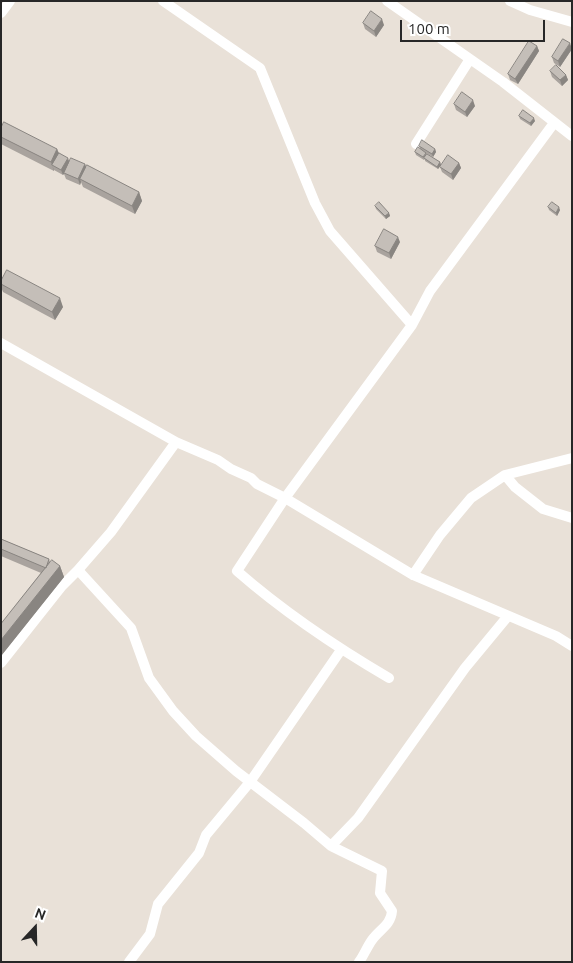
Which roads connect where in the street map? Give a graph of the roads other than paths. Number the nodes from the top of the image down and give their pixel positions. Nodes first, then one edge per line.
1 (10, 1) edge
2 (163, 1) edge
3 (387, 1) edge
4 (510, 1) edge
5 (1, 12) edge
6 (572, 22) edge
7 (470, 59) junction
8 (554, 123) junction
9 (572, 136) edge
10 (416, 144) dead end
11 (412, 325) junction
12 (1, 343) edge
13 (176, 442) junction
14 (572, 458) edge
15 (505, 475) junction
16 (285, 498) junction
17 (572, 518) edge
18 (78, 570) junction
19 (413, 575) junction
20 (508, 616) junction
21 (572, 646) edge
22 (341, 650) junction
23 (1, 663) edge
24 (389, 678) dead end
25 (250, 782) junction
26 (331, 846) junction
27 (129, 962) edge
28 (360, 962) edge

1 - 5 street
2 - 11 street
3 - 7 street
4 - 6 street
7 - 8 street
7 - 10 street
8 - 9 street
8 - 11 street
11 - 16 street
12 - 13 street
13 - 16 street
13 - 18 street
14 - 15 street
15 - 17 street
15 - 19 street
16 - 19 street
16 - 22 street
18 - 23 street
18 - 25 street
19 - 20 street
20 - 21 street
20 - 26 street
22 - 24 street
22 - 25 street
25 - 26 street
25 - 27 street
26 - 28 street

